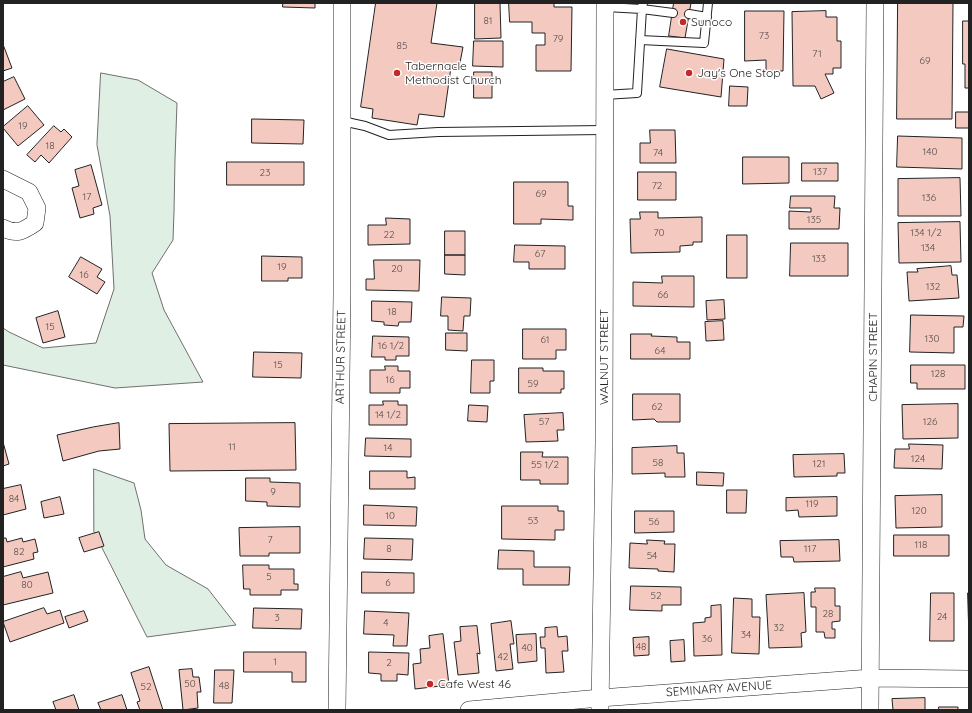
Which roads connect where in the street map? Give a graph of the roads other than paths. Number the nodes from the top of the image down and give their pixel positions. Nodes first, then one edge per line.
1 (342, 3) edge
2 (708, 3) edge
3 (875, 3) edge
4 (605, 5) edge
5 (642, 6) edge
6 (673, 13) dead end
7 (689, 14) dead end
8 (707, 17) junction
9 (640, 40) junction
10 (604, 95) junction
11 (342, 121) junction
12 (604, 130) junction
13 (3, 179) edge
14 (3, 228) edge
15 (871, 678) junction
16 (969, 679) edge
17 (600, 704) edge
18 (337, 710) edge
19 (469, 710) edge
20 (870, 710) edge

1 - 11 street, ARTHUR STREET
2 - 8 lane
3 - 15 street, CHAPIN STREET
4 - 5 lane
4 - 10 street, WALNUT STREET
5 - 6 lane
5 - 9 lane
7 - 8 lane
8 - 9 lane
9 - 10 lane
10 - 12 street, WALNUT STREET
11 - 12 lane
11 - 18 street, ARTHUR STREET
12 - 17 street, WALNUT STREET
13 - 14 street
15 - 16 street, SEMINARY AVENUE
15 - 17 street, SEMINARY AVENUE
15 - 20 street, CHAPIN STREET
17 - 19 street, SEMINARY AVENUE

